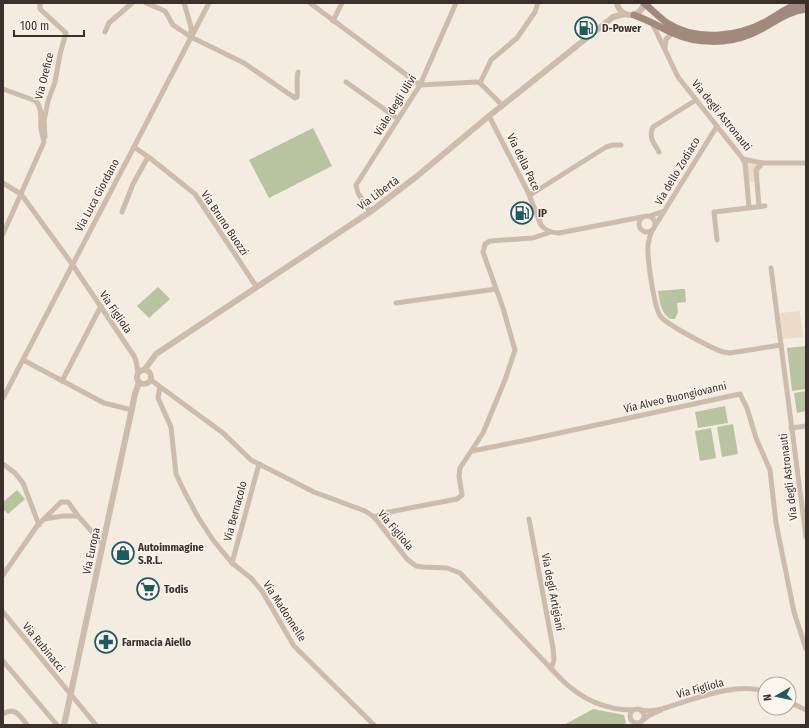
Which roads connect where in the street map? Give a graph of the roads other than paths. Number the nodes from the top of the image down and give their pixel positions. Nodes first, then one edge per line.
1 (40, 3) edge
2 (132, 3) edge
3 (146, 3) edge
4 (184, 3) edge
5 (209, 3) edge
6 (310, 3) edge
7 (342, 3) edge
8 (456, 3) edge
9 (538, 3) edge
10 (644, 3) edge
11 (805, 3) edge
12 (617, 4) edge
13 (806, 9) edge
14 (625, 14) junction
15 (634, 15) junction
16 (613, 17) junction
17 (333, 21) junction
18 (652, 22) junction
19 (105, 32) dead end
20 (673, 33) junction
21 (191, 37) junction
22 (665, 50) junction
23 (298, 72) dead end
24 (346, 82) dead end
25 (480, 83) junction
26 (420, 85) junction
27 (3, 89) edge
28 (696, 100) junction
29 (502, 105) junction
30 (489, 116) junction
31 (398, 119) junction
32 (717, 126) junction
33 (44, 142) junction
34 (621, 145) dead end
35 (134, 147) junction
36 (659, 152) dead end
37 (148, 157) junction
38 (744, 159) junction
39 (762, 163) junction
40 (806, 163) edge
41 (746, 178) junction
42 (756, 179) junction
43 (3, 183) edge
44 (22, 194) junction
45 (530, 195) junction
46 (749, 208) junction
47 (664, 211) junction
48 (122, 212) dead end
49 (370, 212) junction
50 (650, 216) junction
51 (642, 217) junction
52 (625, 220) junction
53 (653, 228) junction
54 (641, 229) junction
55 (551, 232) junction
56 (3, 234) edge
57 (717, 240) dead end
58 (648, 246) junction
59 (72, 264) junction
60 (771, 268) dead end
61 (256, 286) junction
62 (496, 289) junction
63 (396, 303) dead end
64 (101, 306) junction
65 (781, 345) junction
66 (22, 360) junction
67 (145, 369) junction
68 (138, 373) junction
69 (151, 380) junction
70 (62, 381) junction
71 (139, 382) junction
72 (160, 387) junction
73 (3, 398) edge
74 (132, 410) junction
75 (806, 426) edge
76 (791, 428) junction
77 (472, 451) junction
78 (3, 464) edge
79 (259, 464) junction
80 (78, 516) junction
81 (374, 517) junction
82 (528, 519) dead end
83 (43, 520) junction
84 (39, 525) junction
85 (806, 537) edge
86 (103, 544) junction
87 (232, 563) junction
88 (3, 575) edge
89 (3, 612) edge
90 (806, 649) edge
91 (3, 660) edge
92 (551, 669) junction
93 (757, 689) edge
94 (70, 695) junction
95 (662, 709) junction
96 (623, 710) junction
97 (633, 710) junction
98 (640, 710) junction
99 (3, 714) edge
100 (643, 720) junction
101 (632, 722) edge
102 (27, 725) edge
103 (57, 725) edge
104 (64, 725) edge
105 (96, 725) edge
106 (374, 725) edge

1 - 33 street, Via Orefice
2 - 19 street
3 - 21 street
4 - 21 street
5 - 21 street, Via Luca Giordano
6 - 17 street
7 - 17 street
8 - 26 street, Viale degli Ulivi
9 - 25 street
10 - 11 main road
10 - 15 street
12 - 14 street
12 - 16 street, Via Libertà
13 - 20 main road
14 - 15 street
14 - 16 street, Via Libertà
15 - 18 main road
16 - 29 street, Via Libertà
17 - 26 street
18 - 20 main road
18 - 22 street, Via degli Astronauti
20 - 22 street
21 - 23 street
21 - 35 street, Via Luca Giordano
22 - 28 street, Via degli Astronauti
24 - 31 street
25 - 26 street
25 - 29 street
26 - 31 street, Viale degli Ulivi
27 - 33 street
28 - 32 street, Via degli Astronauti
28 - 36 street
29 - 30 street, Via Libertà
30 - 45 street, Via della Pace
30 - 49 street, Via Libertà
31 - 49 street, Viale degli Ulivi
32 - 38 street, Via degli Astronauti
32 - 47 street, Via dello Zodiaco
33 - 44 street
34 - 45 street
35 - 37 street, Via Bruno Buozzi
35 - 59 street, Via Luca Giordano
37 - 48 street
37 - 61 street, Via Bruno Buozzi
38 - 39 street, Via degli Astronauti
38 - 41 street
39 - 40 street, Via degli Astronauti
39 - 42 street
41 - 42 street
41 - 46 street
42 - 46 street
43 - 44 street
44 - 56 street
44 - 59 street, Via Figliola
45 - 55 street, Via della Pace
46 - 57 street
47 - 50 street
47 - 53 street, Via dello Zodiaco
49 - 61 street, Via Libertà
50 - 51 street
50 - 53 street
51 - 52 street
51 - 54 street
52 - 54 street
52 - 55 street
53 - 54 street
53 - 58 street, Via dello Zodiaco
54 - 58 street
55 - 62 street
58 - 65 street, Via dello Zodiaco
59 - 64 street, Via Figliola
59 - 66 street, Via Luca Giordano
60 - 65 street
61 - 67 street, Via Libertà
62 - 63 street
62 - 77 street
64 - 68 street, Via Figliola
64 - 70 street
65 - 76 street
66 - 70 street
66 - 73 street, Via Luca Giordano
67 - 68 street
67 - 69 street
68 - 71 street
69 - 71 street
69 - 72 street, Via Figliola
70 - 74 street
71 - 74 street, Via Europa
72 - 79 street, Via Figliola
72 - 87 street, Via Madonnelle
74 - 86 street, Via Europa
75 - 76 street, Via degli Astronauti
76 - 85 street, Via degli Astronauti
77 - 81 street
77 - 90 street, Via Alveo Buongiovanni
78 - 84 street
79 - 81 street, Via Figliola
79 - 87 street, Via Bernacolo
80 - 83 street
80 - 83 street
80 - 86 street
81 - 92 street, Via Figliola
82 - 92 street, Via degli Artigiani
83 - 84 street
84 - 88 street
86 - 94 street, Via Europa
87 - 106 street, Via Madonnelle
89 - 94 street, Via Rubinacci
91 - 103 street
92 - 96 street, Via Figliola
93 - 95 street, Via Figliola
94 - 104 street, Via Europa
94 - 105 street, Via Rubinacci
95 - 98 street, Via Figliola
95 - 100 street
96 - 97 street, Via Figliola
96 - 101 street
97 - 98 street, Via Figliola
97 - 101 street
98 - 100 street
99 - 102 street
100 - 101 street

